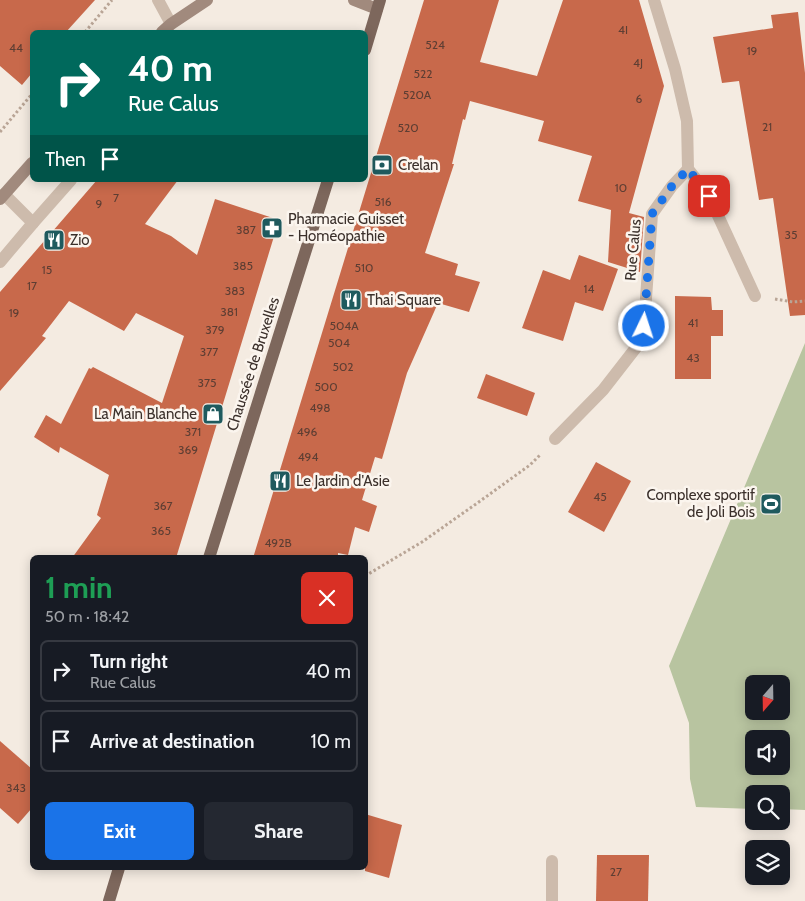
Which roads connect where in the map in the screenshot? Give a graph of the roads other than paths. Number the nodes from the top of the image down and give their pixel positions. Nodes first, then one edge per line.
1 (158, 0) edge
2 (207, 0) edge
3 (354, 0) edge
4 (654, 0) edge
5 (378, 5) edge
6 (167, 28) edge
7 (368, 40) edge
8 (30, 165) edge
9 (688, 169) junction
10 (69, 182) edge
11 (327, 182) edge
12 (2, 197) edge
13 (33, 223) junction
14 (0, 262) edge
15 (755, 296) road end
16 (555, 439) road end
17 (210, 555) edge
18 (552, 861) dead end
19 (117, 870) edge
20 (109, 901) edge
21 (552, 901) edge

1 - 6 street
2 - 6 main road
3 - 5 main road
4 - 9 street
5 - 7 main road
8 - 12 main road
9 - 15 street
9 - 16 street, Rue Calus
10 - 13 street
11 - 17 main road, Chaussée de Bruxelles
12 - 13 street
13 - 14 street
18 - 21 street
19 - 20 main road

